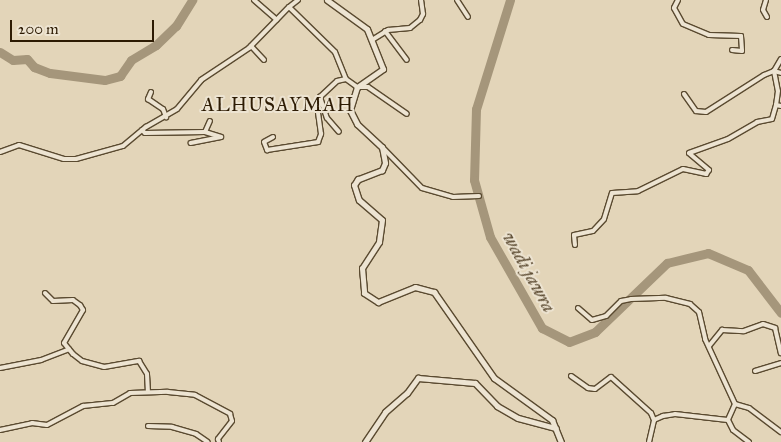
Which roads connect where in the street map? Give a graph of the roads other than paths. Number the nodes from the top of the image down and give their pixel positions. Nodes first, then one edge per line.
1 (254, 0) edge
2 (298, 0) edge
3 (327, 0) edge
4 (421, 0) edge
5 (457, 0) edge
6 (678, 0) edge
7 (766, 0) edge
8 (289, 7) junction
9 (468, 17) dead end
10 (767, 17) dead end
11 (277, 20) junction
12 (385, 31) junction
13 (372, 40) junction
14 (251, 46) junction
15 (732, 50) dead end
16 (781, 59) edge
17 (264, 60) dead end
18 (407, 60) dead end
19 (774, 71) junction
20 (781, 72) edge
21 (346, 79) junction
22 (357, 87) junction
23 (151, 92) dead end
24 (684, 94) dead end
25 (320, 97) junction
26 (776, 105) junction
27 (781, 106) edge
28 (407, 114) dead end
29 (775, 115) junction
30 (166, 117) junction
31 (781, 117) edge
32 (210, 121) dead end
33 (142, 130) junction
34 (205, 132) junction
35 (339, 132) dead end
36 (273, 137) dead end
37 (191, 143) dead end
38 (382, 147) junction
39 (0, 152) edge
40 (479, 196) dead end
41 (575, 245) dead end
42 (45, 293) dead end
43 (578, 308) dead end
44 (709, 346) junction
45 (69, 349) junction
46 (781, 353) edge
47 (781, 363) edge
48 (0, 368) edge
49 (756, 371) dead end
50 (571, 376) dead end
51 (148, 391) junction
52 (734, 404) junction
53 (654, 420) junction
54 (728, 420) junction
55 (148, 426) dead end
56 (556, 428) junction
57 (0, 430) edge
58 (781, 432) edge
59 (208, 442) edge
60 (219, 442) edge
61 (365, 442) edge
62 (561, 442) edge
63 (649, 442) edge
64 (749, 442) edge

1 - 11 street
2 - 8 street
3 - 13 street
4 - 12 street
5 - 9 street
6 - 15 street
7 - 10 street
8 - 11 street
8 - 21 street
11 - 14 street
12 - 13 street
12 - 18 street
13 - 22 street
14 - 17 street
14 - 30 street
16 - 19 street
19 - 20 street
19 - 24 street
19 - 26 street
21 - 22 street
21 - 25 street
22 - 28 street
22 - 38 street
23 - 30 street
25 - 35 street
25 - 36 street
26 - 27 street
26 - 29 street
29 - 31 street
29 - 41 street
30 - 33 street
32 - 34 street
33 - 34 street
33 - 39 street
34 - 37 street
38 - 40 street
38 - 56 street
42 - 45 street
43 - 44 street
44 - 46 street
44 - 52 street
45 - 48 street
45 - 51 street
47 - 49 street
50 - 53 street
51 - 57 street
51 - 60 street
52 - 54 street
52 - 58 street
53 - 54 street
53 - 63 street
54 - 64 street
55 - 59 street
56 - 61 street
56 - 62 street

